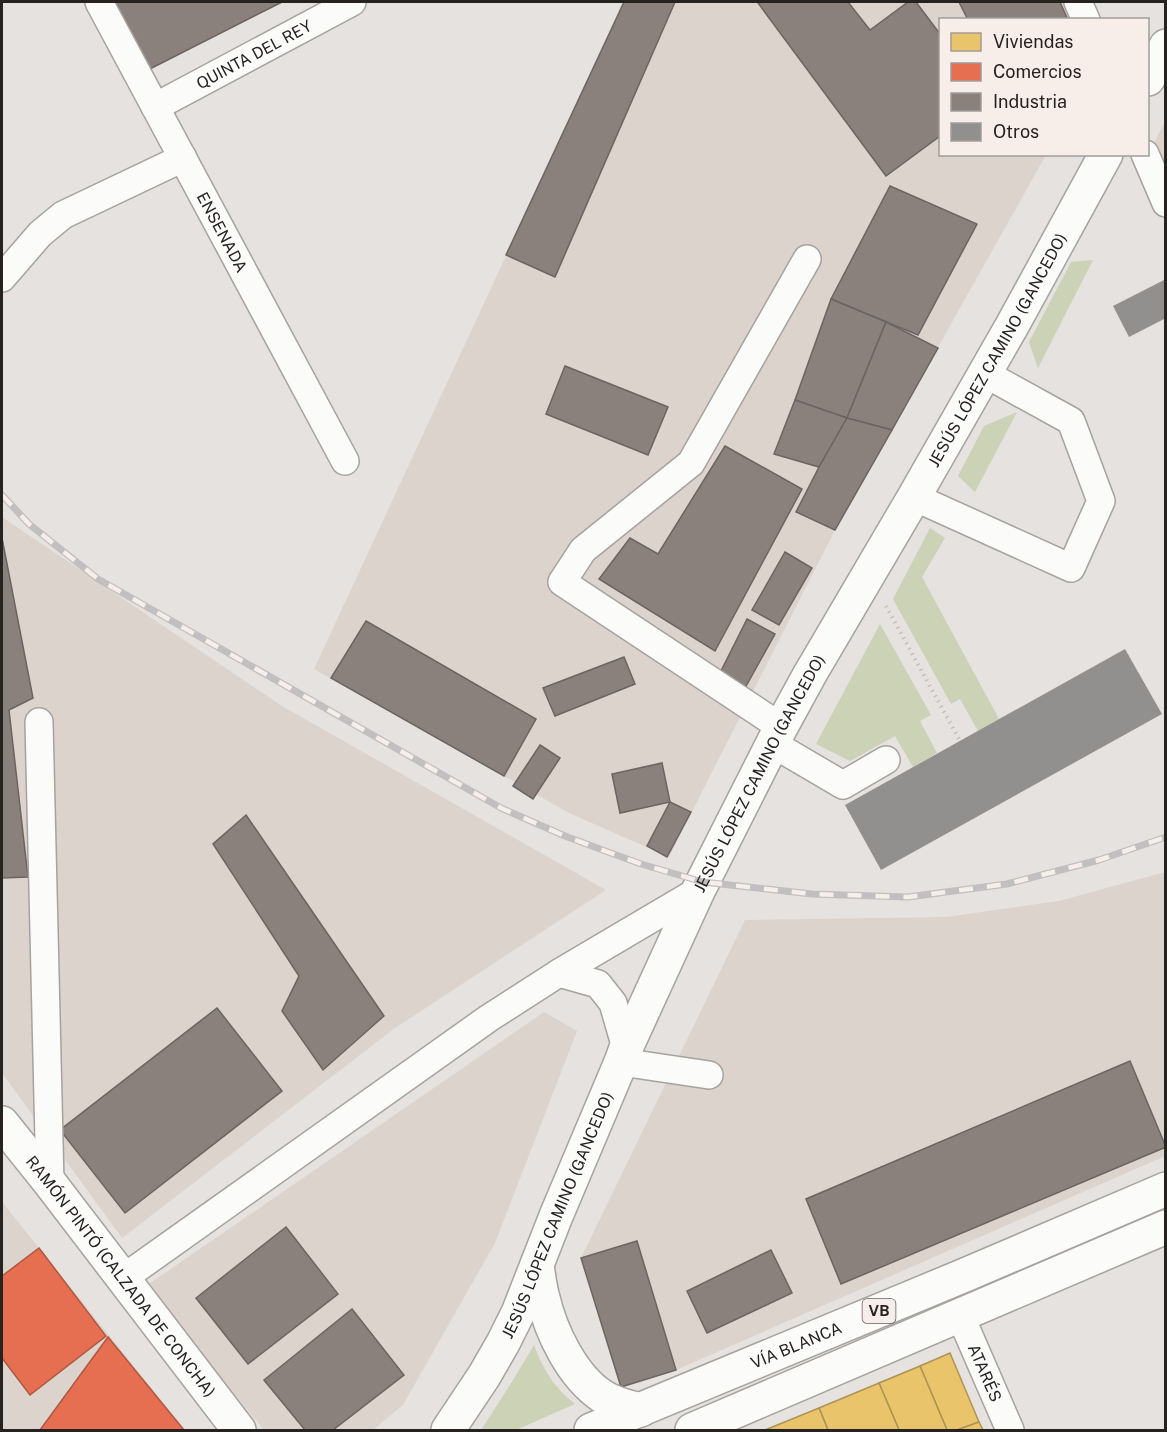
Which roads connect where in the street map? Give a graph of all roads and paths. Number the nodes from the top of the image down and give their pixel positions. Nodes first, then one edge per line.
1 (99, 2) edge
2 (352, 2) edge
3 (1078, 2) edge
4 (1085, 18) edge
5 (1166, 46) edge
6 (1149, 77) edge
7 (155, 107) junction
8 (1105, 156) edge
9 (1146, 156) edge
10 (183, 158) junction
11 (1166, 203) edge
12 (807, 259) dead end
13 (2, 278) edge
14 (984, 373) junction
15 (345, 462) dead end
16 (914, 497) junction
17 (868, 574) junction
18 (39, 722) dead end
19 (777, 735) junction
20 (960, 741) dead end
21 (886, 760) dead end
22 (698, 891) junction
23 (559, 973) junction
24 (623, 1055) junction
25 (709, 1075) dead end
26 (2, 1123) edge
27 (50, 1183) junction
28 (1166, 1189) edge
29 (1166, 1227) edge
30 (537, 1266) junction
31 (122, 1279) junction
32 (960, 1316) junction
33 (641, 1410) junction
34 (449, 1425) edge
35 (238, 1431) edge
36 (591, 1431) edge
37 (692, 1431) edge
38 (1010, 1431) edge

1 - 7 street, ENSENADA
2 - 7 street, QUINTA DEL REY
3 - 4 street
5 - 6 main road
7 - 10 street, ENSENADA
8 - 14 main road, JESÚS LÓPEZ CAMINO (GANCEDO)
9 - 11 street
10 - 13 street
10 - 15 street, ENSENADA
12 - 19 street
14 - 16 main road, JESÚS LÓPEZ CAMINO (GANCEDO)
14 - 16 street
16 - 17 main road, JESÚS LÓPEZ CAMINO (GANCEDO)
17 - 19 main road, JESÚS LÓPEZ CAMINO (GANCEDO)
17 - 20 path
18 - 27 street
19 - 21 street
19 - 22 main road, JESÚS LÓPEZ CAMINO (GANCEDO)
22 - 23 street
22 - 24 main road, JESÚS LÓPEZ CAMINO (GANCEDO)
23 - 24 street
23 - 31 street
24 - 25 street
24 - 30 main road, JESÚS LÓPEZ CAMINO (GANCEDO)
26 - 27 main road, RAMÓN PINTÓ (CALZADA DE CONCHA)
27 - 31 main road, RAMÓN PINTÓ (CALZADA DE CONCHA)
28 - 33 main road, VÍA BLANCA / VB
29 - 32 main road, VB
30 - 33 main road
30 - 34 main road, JESÚS LÓPEZ CAMINO (GANCEDO)
31 - 35 main road, RAMÓN PINTÓ (CALZADA DE CONCHA)
32 - 37 main road, VB
32 - 38 street, ATARÉS
33 - 36 main road, VÍA BLANCA / VB

